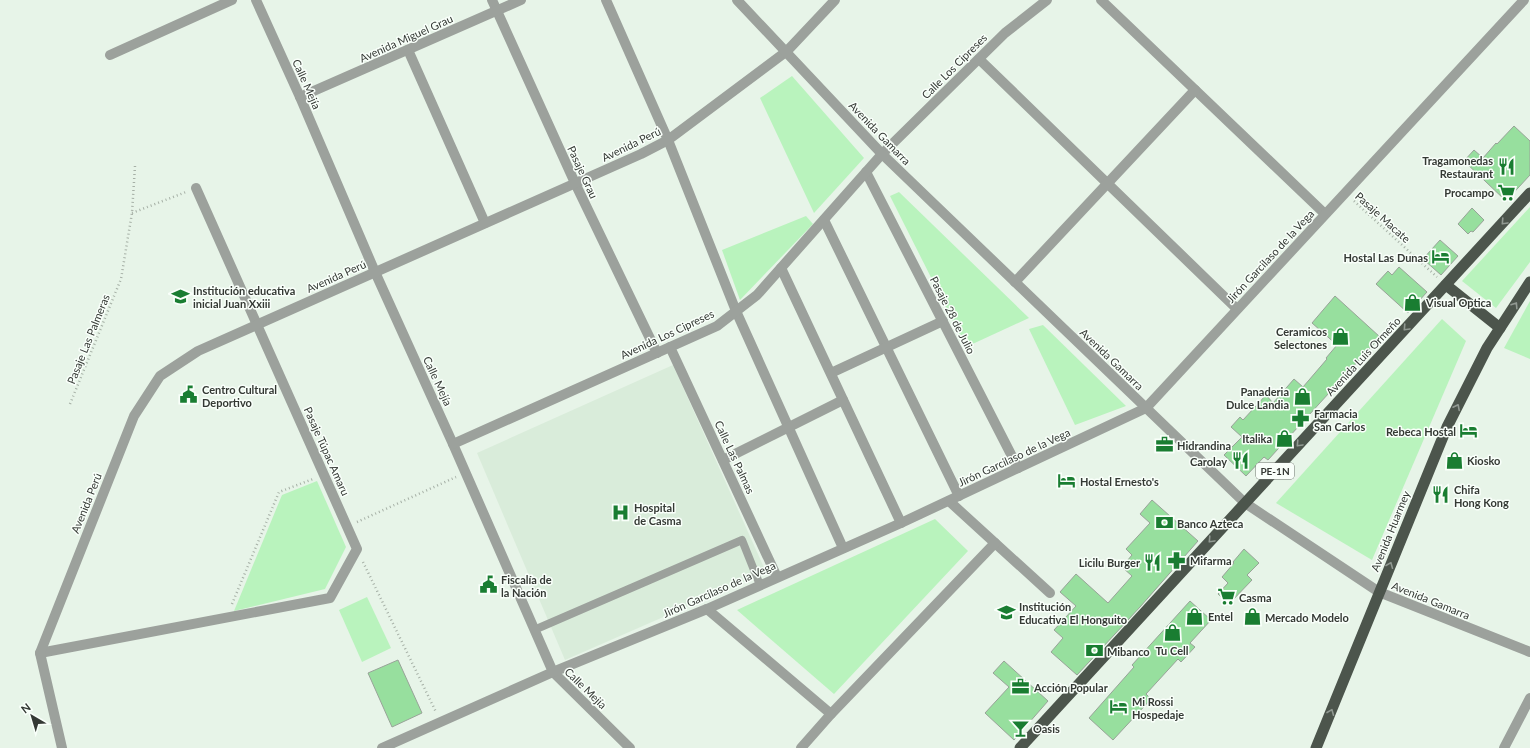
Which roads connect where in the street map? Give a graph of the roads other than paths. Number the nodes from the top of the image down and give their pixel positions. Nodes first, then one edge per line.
1 (232, 0) edge
2 (256, 0) edge
3 (492, 0) edge
4 (521, 0) edge
5 (606, 0) edge
6 (737, 0) edge
7 (835, 0) edge
8 (1048, 0) edge
9 (1101, 0) edge
10 (1524, 0) edge
11 (496, 11) junction
12 (408, 50) junction
13 (787, 51) junction
14 (110, 55) dead end
15 (979, 59) junction
16 (1195, 90) junction
17 (300, 97) junction
18 (668, 140) junction
19 (882, 154) junction
20 (866, 172) junction
21 (575, 183) junction
22 (1108, 184) junction
23 (196, 188) road end
24 (1530, 193) edge
25 (1325, 214) junction
26 (824, 220) junction
27 (485, 223) junction
28 (781, 268) junction
29 (375, 272) junction
30 (1015, 282) junction
31 (1530, 282) edge
32 (1446, 285) junction
33 (1237, 309) junction
34 (736, 311) junction
35 (942, 321) junction
36 (257, 324) junction
37 (1500, 328) junction
38 (670, 347) junction
39 (886, 348) junction
40 (657, 353) junction
41 (831, 373) junction
42 (844, 400) junction
43 (1146, 408) junction
44 (788, 428) junction
45 (453, 444) junction
46 (723, 460) junction
47 (1018, 468) junction
48 (959, 496) junction
49 (948, 501) junction
50 (1246, 503) junction
51 (901, 523) junction
52 (995, 543) junction
53 (843, 548) junction
54 (777, 577) junction
55 (760, 585) junction
56 (1379, 592) junction
57 (1050, 594) dead end
58 (707, 609) junction
59 (534, 630) junction
60 (1530, 652) edge
61 (40, 653) junction
62 (553, 672) junction
63 (1530, 698) edge
64 (831, 714) junction
65 (62, 748) edge
66 (382, 748) edge
67 (630, 748) edge
68 (802, 748) edge
69 (1020, 748) edge
70 (1316, 748) edge
71 (1504, 748) edge

1 - 14 street
2 - 17 street, Calle Mejía
3 - 11 street, Pasaje Grau
4 - 11 street, Avenida Miguel Grau
5 - 18 street
6 - 13 street, Avenida Gamarra
7 - 13 street, Avenida Perú
8 - 15 street, Calle Los Cipreses
9 - 16 street
10 - 25 street, Jirón Garcilaso de la Vega
11 - 12 street, Avenida Miguel Grau
11 - 21 street, Pasaje Grau
12 - 17 street, Avenida Miguel Grau
12 - 27 street
13 - 18 street, Avenida Perú
13 - 19 street, Avenida Gamarra
15 - 19 street, Calle Los Cipreses
15 - 22 street
16 - 22 street
16 - 25 street
17 - 29 street, Calle Mejía
18 - 21 street, Avenida Perú
18 - 34 street
19 - 20 street, Avenida Los Cipreses
19 - 30 street, Avenida Gamarra
20 - 26 street, Avenida Los Cipreses
20 - 35 street, Pasaje 28 de Julio
21 - 27 street, Avenida Perú
21 - 40 street, Pasaje Grau
22 - 30 street
22 - 33 street
23 - 36 street, Pasaje Túpac Amaru
24 -> 32 highway, Avenida Luis Ormeño / PE-1N
25 - 33 street, Jirón Garcilaso de la Vega
26 - 28 street, Avenida Los Cipreses
26 - 39 street
27 - 29 street, Avenida Perú
28 - 34 street, Avenida Los Cipreses
28 - 41 street
29 - 36 street, Avenida Perú
29 - 45 street, Calle Mejía
30 - 43 street, Avenida Gamarra
37 -> 31 highway
32 - 37 highway
32 -> 50 highway, Avenida Luis Ormeño / PE-1N
33 - 43 street, Jirón Garcilaso de la Vega
34 - 38 street, Avenida Los Cipreses
34 - 44 street
35 - 39 street
35 - 47 street, Pasaje 28 de Julio
36 - 61 street, Avenida Perú
36 - 61 street, Pasaje Túpac Amaru
56 -> 37 highway, Avenida Huarmey
38 - 40 street, Avenida Los Cipreses
38 - 46 street, Calle Las Palmas
39 - 41 street
39 - 48 street
40 - 45 street, Avenida Los Cipreses
41 - 42 street
42 - 44 street
42 - 51 street
43 - 47 street, Jirón Garcilaso de la Vega
43 - 50 street, Avenida Gamarra
44 - 46 street
44 - 53 street
45 - 59 street, Calle Mejía
46 - 54 street, Calle Las Palmas
47 - 48 street, Jirón Garcilaso de la Vega
48 - 49 street, Jirón Garcilaso de la Vega
49 - 51 street, Jirón Garcilaso de la Vega
49 - 52 street
50 - 56 street, Avenida Gamarra
50 -> 69 highway, Avenida Luis Ormeño / PE-1N
51 - 53 street, Jirón Garcilaso de la Vega
52 - 57 street
52 - 64 street
53 - 54 street, Jirón Garcilaso de la Vega
54 - 55 street, Jirón Garcilaso de la Vega
55 - 58 street, Jirón Garcilaso de la Vega
55 - 59 lane
56 - 60 street, Avenida Gamarra
70 -> 56 highway, Avenida Huarmey
58 - 62 street, Jirón Garcilaso de la Vega
58 - 64 street
59 - 62 street, Calle Mejía
61 - 65 street
62 - 66 street, Jirón Garcilaso de la Vega
62 - 67 street, Calle Mejía
63 - 71 street
64 - 68 street

